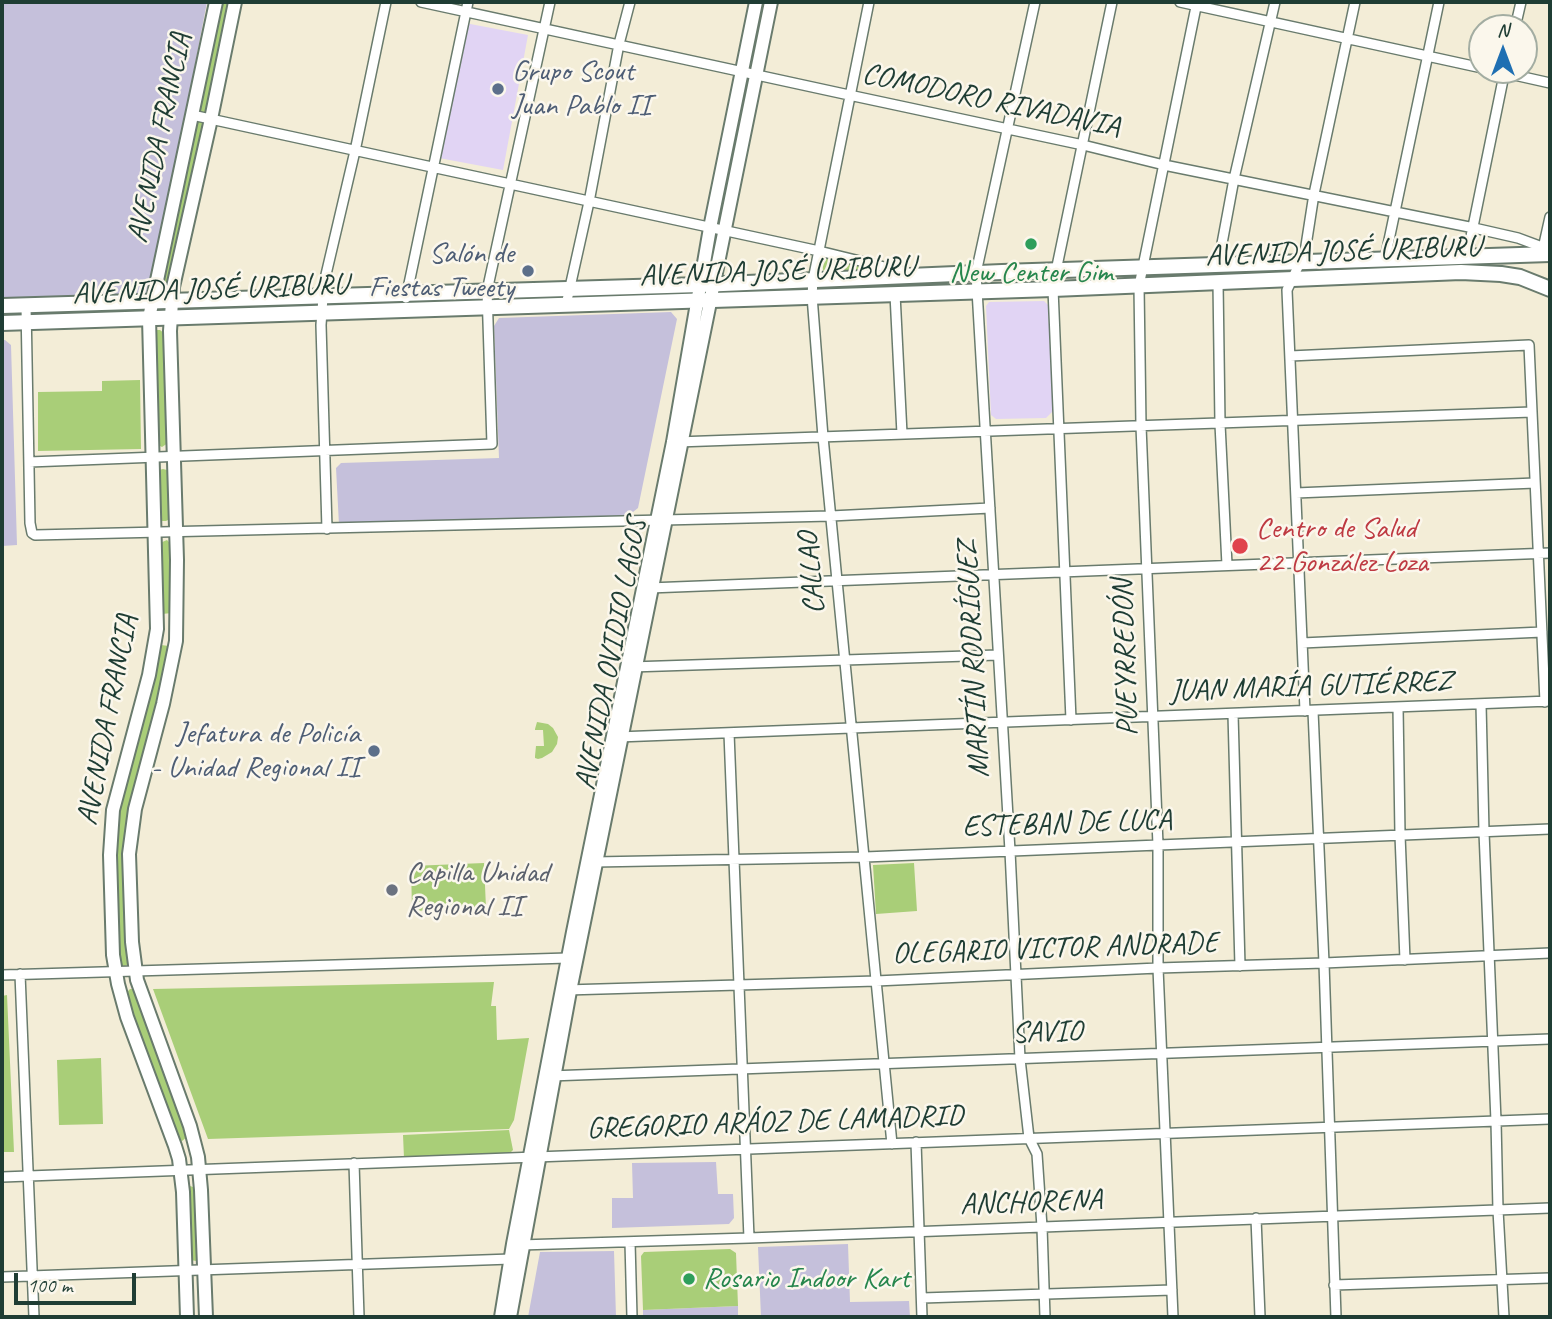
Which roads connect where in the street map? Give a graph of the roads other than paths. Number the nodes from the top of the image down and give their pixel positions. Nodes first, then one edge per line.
1 (216, 2) edge
2 (235, 2) edge
3 (386, 2) edge
4 (421, 2) edge
5 (550, 2) edge
6 (630, 2) edge
7 (756, 2) edge
8 (771, 2) edge
9 (869, 2) edge
10 (1035, 2) edge
11 (1112, 2) edge
12 (1180, 2) edge
13 (1275, 2) edge
14 (1355, 2) edge
15 (1439, 2) edge
16 (1196, 4) edge
17 (467, 6) edge
18 (1271, 22) junction
19 (544, 28) junction
20 (1348, 38) junction
21 (619, 44) junction
22 (1427, 55) junction
23 (1468, 65) edge
24 (741, 71) junction
25 (756, 75) junction
26 (1502, 84) edge
27 (849, 95) junction
28 (192, 115) junction
29 (211, 119) junction
30 (1008, 128) junction
31 (1083, 145) junction
32 (355, 151) junction
33 (1164, 164) junction
34 (433, 168) junction
35 (1234, 179) junction
36 (511, 185) junction
37 (1314, 194) junction
38 (589, 202) junction
39 (1394, 212) junction
40 (1550, 217) edge
41 (710, 228) junction
42 (1474, 228) junction
43 (724, 231) junction
44 (819, 251) junction
45 (1547, 251) edge
46 (1467, 256) junction
47 (1385, 259) junction
48 (1300, 262) junction
49 (1218, 265) junction
50 (1144, 267) junction
51 (1056, 271) junction
52 (976, 274) junction
53 (921, 275) junction
54 (1292, 279) junction
55 (813, 280) junction
56 (1218, 282) junction
57 (1139, 286) junction
58 (569, 289) junction
59 (1053, 289) junction
60 (1550, 289) edge
61 (487, 291) junction
62 (977, 291) junction
63 (405, 293) junction
64 (705, 293) junction
65 (895, 294) junction
66 (324, 296) junction
67 (812, 296) junction
68 (171, 300) junction
69 (152, 301) junction
70 (566, 305) junction
71 (2, 306) edge
72 (26, 306) junction
73 (488, 307) junction
74 (406, 310) junction
75 (322, 313) junction
76 (149, 318) junction
77 (170, 318) junction
78 (26, 322) junction
79 (2, 323) edge
80 (1290, 356) junction
81 (1532, 412) junction
82 (1293, 421) junction
83 (1220, 424) junction
84 (1141, 426) junction
85 (1059, 429) junction
86 (985, 432) junction
87 (902, 434) junction
88 (823, 437) junction
89 (677, 442) junction
90 (325, 451) junction
91 (174, 456) junction
92 (153, 457) junction
93 (29, 462) junction
94 (1535, 484) junction
95 (1296, 492) junction
96 (990, 508) junction
97 (831, 516) junction
98 (662, 520) junction
99 (327, 529) junction
100 (176, 533) junction
101 (155, 534) junction
102 (1539, 553) junction
103 (1550, 553) edge
104 (1298, 563) junction
105 (1227, 565) junction
106 (1147, 569) junction
107 (1065, 573) junction
108 (994, 575) junction
109 (838, 581) junction
110 (648, 588) junction
111 (1542, 632) junction
112 (1302, 643) junction
113 (999, 655) junction
114 (845, 661) junction
115 (631, 667) junction
116 (1548, 702) edge
117 (1481, 704) junction
118 (1398, 707) junction
119 (1309, 711) junction
120 (1233, 714) junction
121 (1153, 718) junction
122 (1071, 720) junction
123 (1002, 723) junction
124 (852, 729) junction
125 (729, 733) junction
126 (617, 737) junction
127 (1550, 829) edge
128 (1484, 832) junction
129 (1400, 835) junction
130 (1318, 838) junction
131 (1236, 842) junction
132 (1158, 845) junction
133 (1010, 851) junction
134 (865, 857) junction
135 (734, 858) junction
136 (592, 862) junction
137 (1550, 953) edge
138 (1489, 956) junction
139 (568, 958) junction
140 (1405, 960) junction
141 (1324, 963) junction
142 (1240, 966) junction
143 (1158, 968) junction
144 (115, 970) junction
145 (135, 970) junction
146 (20, 974) junction
147 (2, 975) edge
148 (1016, 975) junction
149 (876, 981) junction
150 (739, 984) junction
151 (566, 990) junction
152 (1550, 1039) edge
153 (1493, 1041) junction
154 (1327, 1047) junction
155 (1162, 1054) junction
156 (1020, 1059) junction
157 (884, 1064) junction
158 (742, 1069) junction
159 (550, 1076) junction
160 (1550, 1119) edge
161 (1496, 1121) junction
162 (1330, 1127) junction
163 (1166, 1134) junction
164 (1029, 1138) junction
165 (916, 1142) junction
166 (892, 1144) junction
167 (745, 1149) junction
168 (535, 1156) junction
169 (354, 1163) junction
170 (180, 1170) junction
171 (200, 1170) junction
172 (28, 1176) junction
173 (2, 1177) edge
174 (1550, 1208) edge
175 (1498, 1210) junction
176 (1332, 1216) junction
177 (1256, 1218) junction
178 (1168, 1223) junction
179 (1042, 1227) junction
180 (919, 1231) junction
181 (749, 1238) junction
182 (630, 1242) junction
183 (518, 1245) junction
184 (511, 1259) junction
185 (358, 1265) junction
186 (186, 1270) junction
187 (204, 1270) junction
188 (32, 1276) junction
189 (2, 1277) edge
190 (1550, 1278) edge
191 (1502, 1280) junction
192 (1334, 1285) junction
193 (1172, 1290) junction
194 (1044, 1294) junction
195 (922, 1298) junction
196 (34, 1317) edge
197 (187, 1317) edge
198 (206, 1317) edge
199 (359, 1317) edge
200 (501, 1317) edge
201 (510, 1317) edge
202 (632, 1317) edge
203 (922, 1317) edge
204 (1045, 1317) edge
205 (1173, 1317) edge
206 (1259, 1317) edge
207 (1336, 1317) edge
208 (1504, 1317) edge

1 - 28 main road, AVENIDA FRANCIA
2 - 29 main road, AVENIDA FRANCIA
3 - 32 street
4 - 17 street, COMODORO RIVADAVIA
5 - 19 street
6 - 21 street
7 - 24 main road, AVENIDA OVIDIO LAGOS
8 - 25 main road, AVENIDA OVIDIO LAGOS
9 - 27 street, CALLAO
10 - 30 street, MARTÍN RODRÍGUEZ
11 - 31 street
12 - 16 street
13 - 18 street
14 - 20 street
15 - 22 street
16 - 18 street
16 - 33 street, PUEYRREDÓN
17 - 19 street, COMODORO RIVADAVIA
17 - 34 street
18 - 20 street
18 - 35 street
19 - 21 street, COMODORO RIVADAVIA
19 - 36 street
20 - 22 street
20 - 37 street
21 - 24 street, COMODORO RIVADAVIA
21 - 38 street
22 - 23 street
22 - 39 street
24 - 25 street, COMODORO RIVADAVIA
24 - 41 main road, AVENIDA OVIDIO LAGOS
25 - 27 street, COMODORO RIVADAVIA
25 - 43 main road, AVENIDA OVIDIO LAGOS
26 - 42 street
27 - 30 street, COMODORO RIVADAVIA
27 - 44 street, CALLAO
28 - 29 street
28 - 69 main road, AVENIDA FRANCIA
29 - 32 street
29 - 68 main road, AVENIDA FRANCIA
30 - 31 street, COMODORO RIVADAVIA
30 - 52 street, MARTÍN RODRÍGUEZ
31 - 33 street, COMODORO RIVADAVIA
31 - 51 street
32 - 34 street
32 - 66 street
33 - 35 street, COMODORO RIVADAVIA
33 - 50 street, PUEYRREDÓN
34 - 36 street
34 - 63 street
35 - 37 street, COMODORO RIVADAVIA
35 - 49 street
36 - 38 street
36 - 61 street
37 - 39 street, COMODORO RIVADAVIA
37 - 48 street
38 - 41 street
38 - 58 street
39 - 42 street, COMODORO RIVADAVIA
39 - 47 street
40 - 45 street
41 - 43 street
41 - 64 main road, AVENIDA OVIDIO LAGOS
42 - 45 street, COMODORO RIVADAVIA
42 - 46 street
43 - 44 street
43 - 64 main road, AVENIDA OVIDIO LAGOS
44 - 53 street
44 - 55 street, CALLAO
45 - 46 main road, AVENIDA JOSÉ URIBURU
46 - 47 main road, AVENIDA JOSÉ URIBURU
47 - 48 main road, AVENIDA JOSÉ URIBURU
48 - 49 main road, AVENIDA JOSÉ URIBURU
48 - 54 street
49 - 50 main road, AVENIDA JOSÉ URIBURU
50 - 51 main road, AVENIDA JOSÉ URIBURU
50 - 57 street, PUEYRREDÓN
51 - 52 main road, AVENIDA JOSÉ URIBURU
52 - 53 main road, AVENIDA JOSÉ URIBURU
52 - 62 street, MARTÍN RODRÍGUEZ
53 - 55 main road, AVENIDA JOSÉ URIBURU
54 - 56 main road, AVENIDA JOSÉ URIBURU
54 - 60 main road, AVENIDA JOSÉ URIBURU
54 - 80 street
55 - 64 main road, AVENIDA JOSÉ URIBURU
55 - 67 street, CALLAO
56 - 57 main road, AVENIDA JOSÉ URIBURU
56 - 83 street
57 - 59 main road, AVENIDA JOSÉ URIBURU
57 - 84 street, PUEYRREDÓN
58 - 61 main road, AVENIDA JOSÉ URIBURU
58 - 64 main road, AVENIDA JOSÉ URIBURU
58 - 70 street
59 - 62 main road, AVENIDA JOSÉ URIBURU
59 - 85 street
61 - 63 main road, AVENIDA JOSÉ URIBURU
61 - 73 street
62 - 65 main road, AVENIDA JOSÉ URIBURU
62 - 86 street, MARTÍN RODRÍGUEZ
63 - 66 main road, AVENIDA JOSÉ URIBURU
63 - 74 street
64 - 67 main road, AVENIDA JOSÉ URIBURU
64 - 70 main road, AVENIDA JOSÉ URIBURU
64 - 89 main road, AVENIDA OVIDIO LAGOS
65 - 67 main road, AVENIDA JOSÉ URIBURU
65 - 87 street
66 - 68 main road, AVENIDA JOSÉ URIBURU
66 - 75 street
67 - 88 street, CALLAO
68 - 69 main road, AVENIDA JOSÉ URIBURU
68 - 77 main road, AVENIDA FRANCIA
69 - 72 main road, AVENIDA JOSÉ URIBURU
69 - 76 main road, AVENIDA FRANCIA
70 - 73 main road, AVENIDA JOSÉ URIBURU
71 - 72 main road, AVENIDA JOSÉ URIBURU
72 - 78 street
73 - 74 main road, AVENIDA JOSÉ URIBURU
73 - 90 street
74 - 75 main road, AVENIDA JOSÉ URIBURU
75 - 77 main road, AVENIDA JOSÉ URIBURU
75 - 90 street
76 - 77 main road, AVENIDA JOSÉ URIBURU
76 - 78 main road, AVENIDA JOSÉ URIBURU
76 - 92 main road, AVENIDA FRANCIA
77 - 91 main road, AVENIDA FRANCIA
78 - 79 main road, AVENIDA JOSÉ URIBURU
78 - 93 street
80 - 81 street
80 - 82 street
81 - 82 street
81 - 94 street
82 - 83 street
82 - 95 street
83 - 84 street
83 - 105 street
84 - 85 street
84 - 106 street, PUEYRREDÓN
85 - 86 street
85 - 107 street
86 - 87 street
86 - 96 street, MARTÍN RODRÍGUEZ
87 - 88 street
88 - 89 street
88 - 97 street, CALLAO
89 - 98 main road, AVENIDA OVIDIO LAGOS
90 - 91 street
90 - 99 street
91 - 92 street
91 - 100 main road, AVENIDA FRANCIA
92 - 93 street
92 - 101 main road, AVENIDA FRANCIA
93 - 101 street
94 - 95 street
94 - 102 street
95 - 104 street
96 - 97 street
96 - 108 street, MARTÍN RODRÍGUEZ
97 - 98 street
97 - 109 street, CALLAO
98 - 99 street
98 - 110 main road, AVENIDA OVIDIO LAGOS
99 - 100 street
100 - 101 street
100 - 145 main road, AVENIDA FRANCIA
101 - 144 main road, AVENIDA FRANCIA
102 - 103 street
102 - 104 street
102 - 111 street
104 - 105 street
104 - 112 street
105 - 106 street
106 - 107 street
106 - 121 street, PUEYRREDÓN
107 - 108 street
107 - 122 street
108 - 109 street
108 - 113 street, MARTÍN RODRÍGUEZ
109 - 110 street
109 - 114 street, CALLAO
110 - 115 main road, AVENIDA OVIDIO LAGOS
111 - 112 street
111 - 116 street
112 - 119 street
113 - 114 street
113 - 123 street, MARTÍN RODRÍGUEZ
114 - 115 street
114 - 124 street, CALLAO
115 - 126 main road, AVENIDA OVIDIO LAGOS
116 - 117 street, JUAN MARÍA GUTIÉRREZ
117 - 118 street, JUAN MARÍA GUTIÉRREZ
117 - 128 street
118 - 119 street, JUAN MARÍA GUTIÉRREZ
118 - 129 street
119 - 120 street, JUAN MARÍA GUTIÉRREZ
119 - 130 street
120 - 121 street, JUAN MARÍA GUTIÉRREZ
120 - 131 street
121 - 122 street, JUAN MARÍA GUTIÉRREZ
121 - 132 street, PUEYRREDÓN
122 - 123 street, JUAN MARÍA GUTIÉRREZ
123 - 124 street, JUAN MARÍA GUTIÉRREZ
123 - 133 street, MARTÍN RODRÍGUEZ
124 - 125 street, JUAN MARÍA GUTIÉRREZ
124 - 134 street, CALLAO
125 - 126 street, JUAN MARÍA GUTIÉRREZ
125 - 135 street
126 - 136 main road, AVENIDA OVIDIO LAGOS
127 - 128 street, ESTEBAN DE LUCA
128 - 129 street, ESTEBAN DE LUCA
128 - 138 street
129 - 130 street, ESTEBAN DE LUCA
129 - 140 street
130 - 131 street, ESTEBAN DE LUCA
130 - 141 street
131 - 132 street, ESTEBAN DE LUCA
131 - 142 street
132 - 133 street, ESTEBAN DE LUCA
132 - 143 street, PUEYRREDÓN
133 - 134 street, ESTEBAN DE LUCA
133 - 148 street, MARTÍN RODRÍGUEZ
134 - 135 street, ESTEBAN DE LUCA
134 - 149 street, CALLAO
135 - 136 street, ESTEBAN DE LUCA
135 - 150 street
136 - 139 main road, AVENIDA OVIDIO LAGOS
136 - 151 main road, AVENIDA OVIDIO LAGOS
137 - 138 street, OLEGARIO VICTOR ANDRADE
138 - 140 street, OLEGARIO VICTOR ANDRADE
138 - 153 street
139 - 145 street
139 - 151 main road, AVENIDA OVIDIO LAGOS
140 - 141 street, OLEGARIO VICTOR ANDRADE
141 - 142 street, OLEGARIO VICTOR ANDRADE
141 - 154 street
142 - 143 street, OLEGARIO VICTOR ANDRADE
143 - 148 street, OLEGARIO VICTOR ANDRADE
143 - 155 street, PUEYRREDÓN
144 - 145 street
144 - 146 street
144 - 170 main road, AVENIDA FRANCIA
145 - 171 main road, AVENIDA FRANCIA
146 - 147 street
146 - 172 street
148 - 149 street, OLEGARIO VICTOR ANDRADE
148 - 156 street, MARTÍN RODRÍGUEZ
149 - 150 street, OLEGARIO VICTOR ANDRADE
149 - 157 street, CALLAO
150 - 151 street, OLEGARIO VICTOR ANDRADE
150 - 158 street
151 - 159 main road, AVENIDA OVIDIO LAGOS
152 - 153 street, SAVIO
153 - 154 street, SAVIO
153 - 161 street
154 - 155 street, SAVIO
154 - 162 street
155 - 156 street, SAVIO
155 - 163 street, PUEYRREDÓN
156 - 157 street, SAVIO
156 - 164 street, MARTÍN RODRÍGUEZ
157 - 158 street, SAVIO
157 - 166 street, CALLAO
158 - 159 street, SAVIO
158 - 167 street
159 - 168 main road, AVENIDA OVIDIO LAGOS
160 - 161 street, GREGORIO ARÁOZ DE LAMADRID
161 - 162 street, GREGORIO ARÁOZ DE LAMADRID
161 - 175 street
162 - 163 street, GREGORIO ARÁOZ DE LAMADRID
162 - 176 street
163 - 164 street, GREGORIO ARÁOZ DE LAMADRID
163 - 178 street, PUEYRREDÓN
164 - 165 street, GREGORIO ARÁOZ DE LAMADRID
164 - 179 street, MARTÍN RODRÍGUEZ
165 - 166 street, GREGORIO ARÁOZ DE LAMADRID
165 - 180 street
166 - 167 street, GREGORIO ARÁOZ DE LAMADRID
167 - 168 street, GREGORIO ARÁOZ DE LAMADRID
167 - 181 street
168 - 169 street, GREGORIO ARÁOZ DE LAMADRID
168 - 183 main road, AVENIDA OVIDIO LAGOS
169 - 171 street, GREGORIO ARÁOZ DE LAMADRID
169 - 185 street
170 - 171 street, GREGORIO ARÁOZ DE LAMADRID
170 - 172 street, GREGORIO ARÁOZ DE LAMADRID
170 - 186 main road, AVENIDA FRANCIA
171 - 187 main road, AVENIDA FRANCIA
172 - 173 street, GREGORIO ARÁOZ DE LAMADRID
172 - 188 street
174 - 175 street, ANCHORENA
175 - 176 street, ANCHORENA
175 - 191 street
176 - 177 street, ANCHORENA
176 - 192 street
177 - 178 street, ANCHORENA
177 - 206 street
178 - 179 street, ANCHORENA
178 - 193 street, PUEYRREDÓN
179 - 180 street, ANCHORENA
179 - 194 street, MARTÍN RODRÍGUEZ
180 - 181 street, ANCHORENA
180 - 195 street
181 - 182 street, ANCHORENA
182 - 183 street, ANCHORENA
182 - 202 street
183 - 184 main road, AVENIDA OVIDIO LAGOS
183 - 201 main road, AVENIDA OVIDIO LAGOS
184 - 185 street
184 - 200 main road, AVENIDA OVIDIO LAGOS
185 - 187 street
185 - 199 street
186 - 187 street
186 - 188 street
186 - 197 main road, AVENIDA FRANCIA
187 - 198 main road, AVENIDA FRANCIA
188 - 189 street
188 - 196 street
190 - 191 street
191 - 192 street
191 - 208 street
192 - 207 street
193 - 194 street
193 - 205 street, PUEYRREDÓN
194 - 195 street
194 - 204 street, MARTÍN RODRÍGUEZ
195 - 203 street

